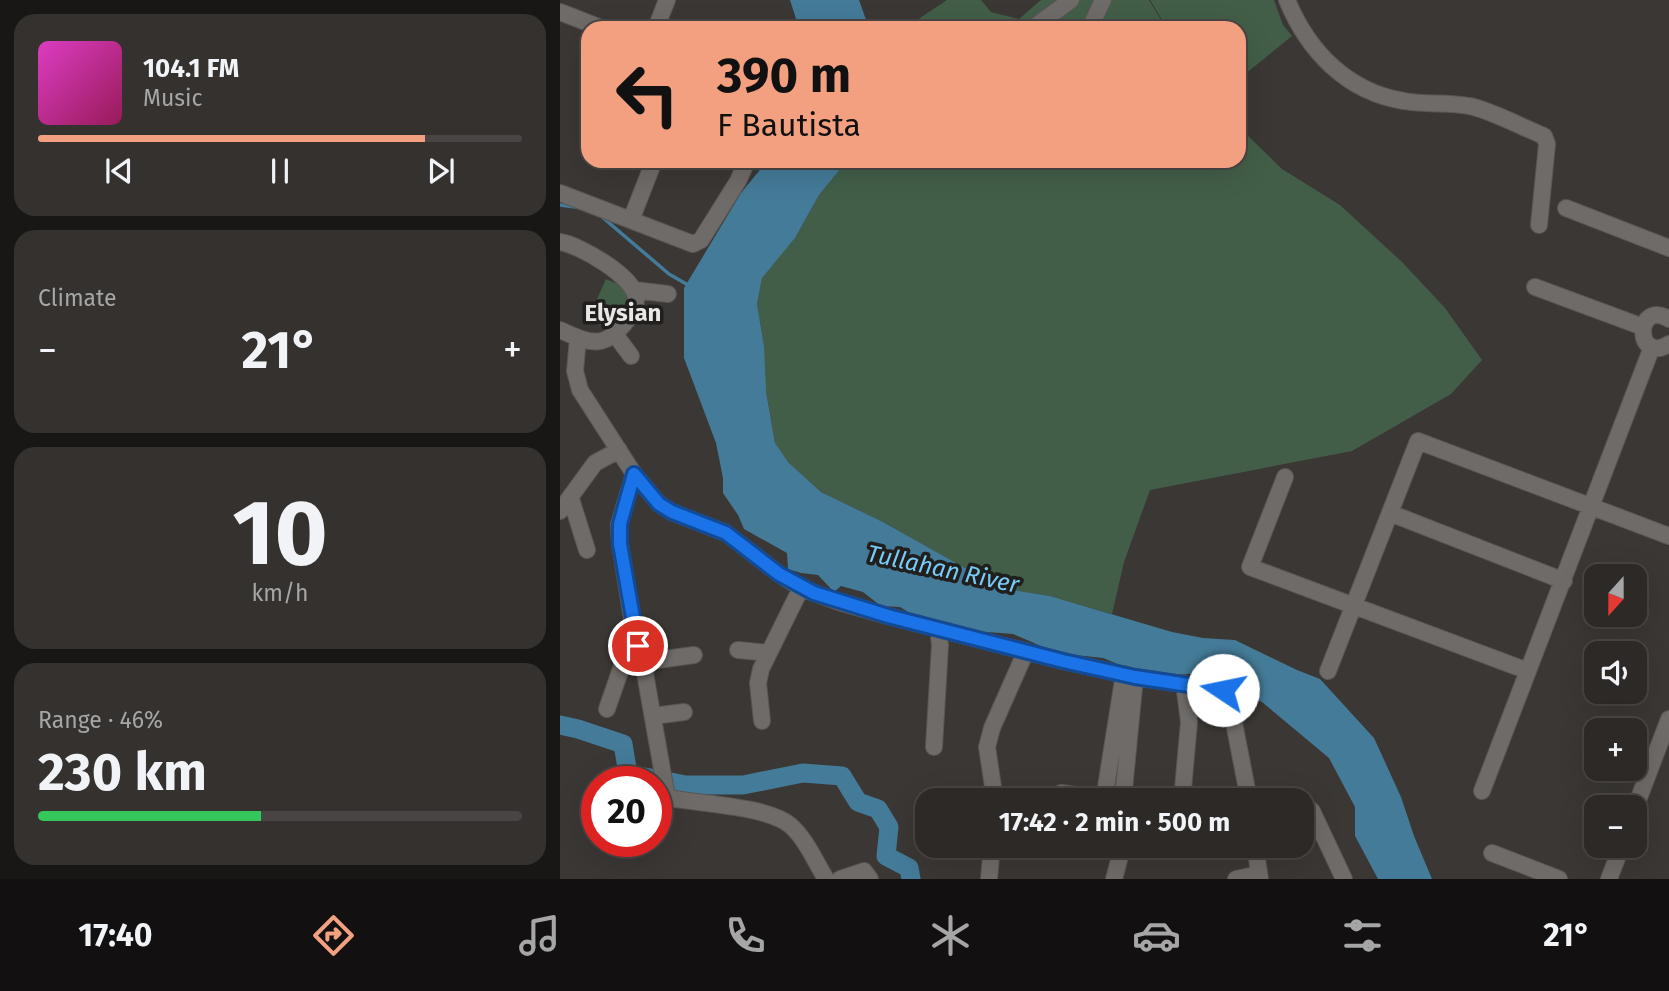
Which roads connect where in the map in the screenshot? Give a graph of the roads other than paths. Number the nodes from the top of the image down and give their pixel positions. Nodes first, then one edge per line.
1 (667, 0) edge
2 (1071, 0) edge
3 (1103, 0) edge
4 (1287, 0) edge
5 (560, 12) edge
6 (583, 21) edge
7 (659, 21) edge
8 (1042, 21) edge
9 (1093, 21) edge
10 (651, 168) edge
11 (744, 168) edge
12 (560, 193) edge
13 (1566, 208) dead end
14 (631, 220) junction
15 (1539, 225) dead end
16 (560, 242) edge
17 (1669, 248) edge
18 (1535, 287) dead end
19 (634, 290) junction
20 (668, 294) dead end
21 (1668, 315) edge
22 (1643, 327) junction
23 (560, 330) edge
24 (614, 333) junction
25 (578, 338) junction
26 (1669, 344) edge
27 (1652, 347) junction
28 (631, 356) dead end
29 (568, 374) edge
30 (619, 450) junction
31 (634, 474) junction
32 (1285, 477) dead end
33 (565, 505) edge
34 (1592, 508) junction
35 (1390, 513) junction
36 (1669, 536) edge
37 (587, 550) dead end
38 (1564, 581) junction
39 (801, 588) junction
40 (1354, 605) junction
41 (938, 629) junction
42 (634, 631) junction
43 (738, 650) dead end
44 (1026, 652) junction
45 (769, 653) junction
46 (694, 655) dead end
47 (643, 662) junction
48 (1328, 671) dead end
49 (1528, 671) junction
50 (1130, 676) junction
51 (1184, 683) junction
52 (607, 709) dead end
53 (684, 712) dead end
54 (653, 716) junction
55 (1669, 719) edge
56 (762, 722) dead end
57 (934, 747) dead end
58 (993, 788) edge
59 (1106, 788) edge
60 (1124, 788) edge
61 (1183, 788) edge
62 (1247, 788) edge
63 (1482, 791) dead end
64 (1640, 795) edge
65 (1314, 815) edge
66 (1492, 853) dead end
67 (991, 858) edge
68 (1120, 858) edge
69 (1257, 858) edge
70 (1617, 858) edge
71 (1260, 876) edge
72 (826, 879) edge
73 (840, 879) edge
74 (870, 879) edge
75 (989, 879) edge
76 (1114, 879) edge
77 (1236, 879) edge
78 (1344, 879) edge
79 (1559, 879) edge
80 (1609, 879) edge

1 - 7 street
2 - 8 street
3 - 9 street
4 - 15 street
5 - 6 street
10 - 14 street
11 - 14 street
12 - 14 street
13 - 17 street
16 - 19 street
18 - 22 street
19 - 20 street
19 - 24 street
21 - 22 street
22 - 27 street
23 - 25 street
24 - 25 street
24 - 28 street
25 - 29 street
26 - 27 street
27 - 34 street
29 - 30 street
30 - 31 street
30 - 33 street
31 - 39 street
31 - 42 street
32 - 40 street
33 - 37 street
34 - 35 street
34 - 36 street
34 - 38 street
35 - 38 street
35 - 40 street
38 - 49 street
39 - 41 street
39 - 45 street
40 - 48 street
40 - 49 street
41 - 44 street
41 - 57 street
42 - 47 street
42 - 52 street
43 - 45 street
44 - 50 street
44 - 58 street
45 - 56 street
46 - 47 street
47 - 54 street
49 - 63 street
50 - 51 street
50 - 59 street
50 - 60 street
51 - 61 street
51 - 62 street
53 - 54 street
54 - 72 street
55 - 64 street
65 - 78 street
66 - 79 street
67 - 75 street
68 - 76 street
69 - 71 street
70 - 80 street
71 - 77 street
73 - 74 street

